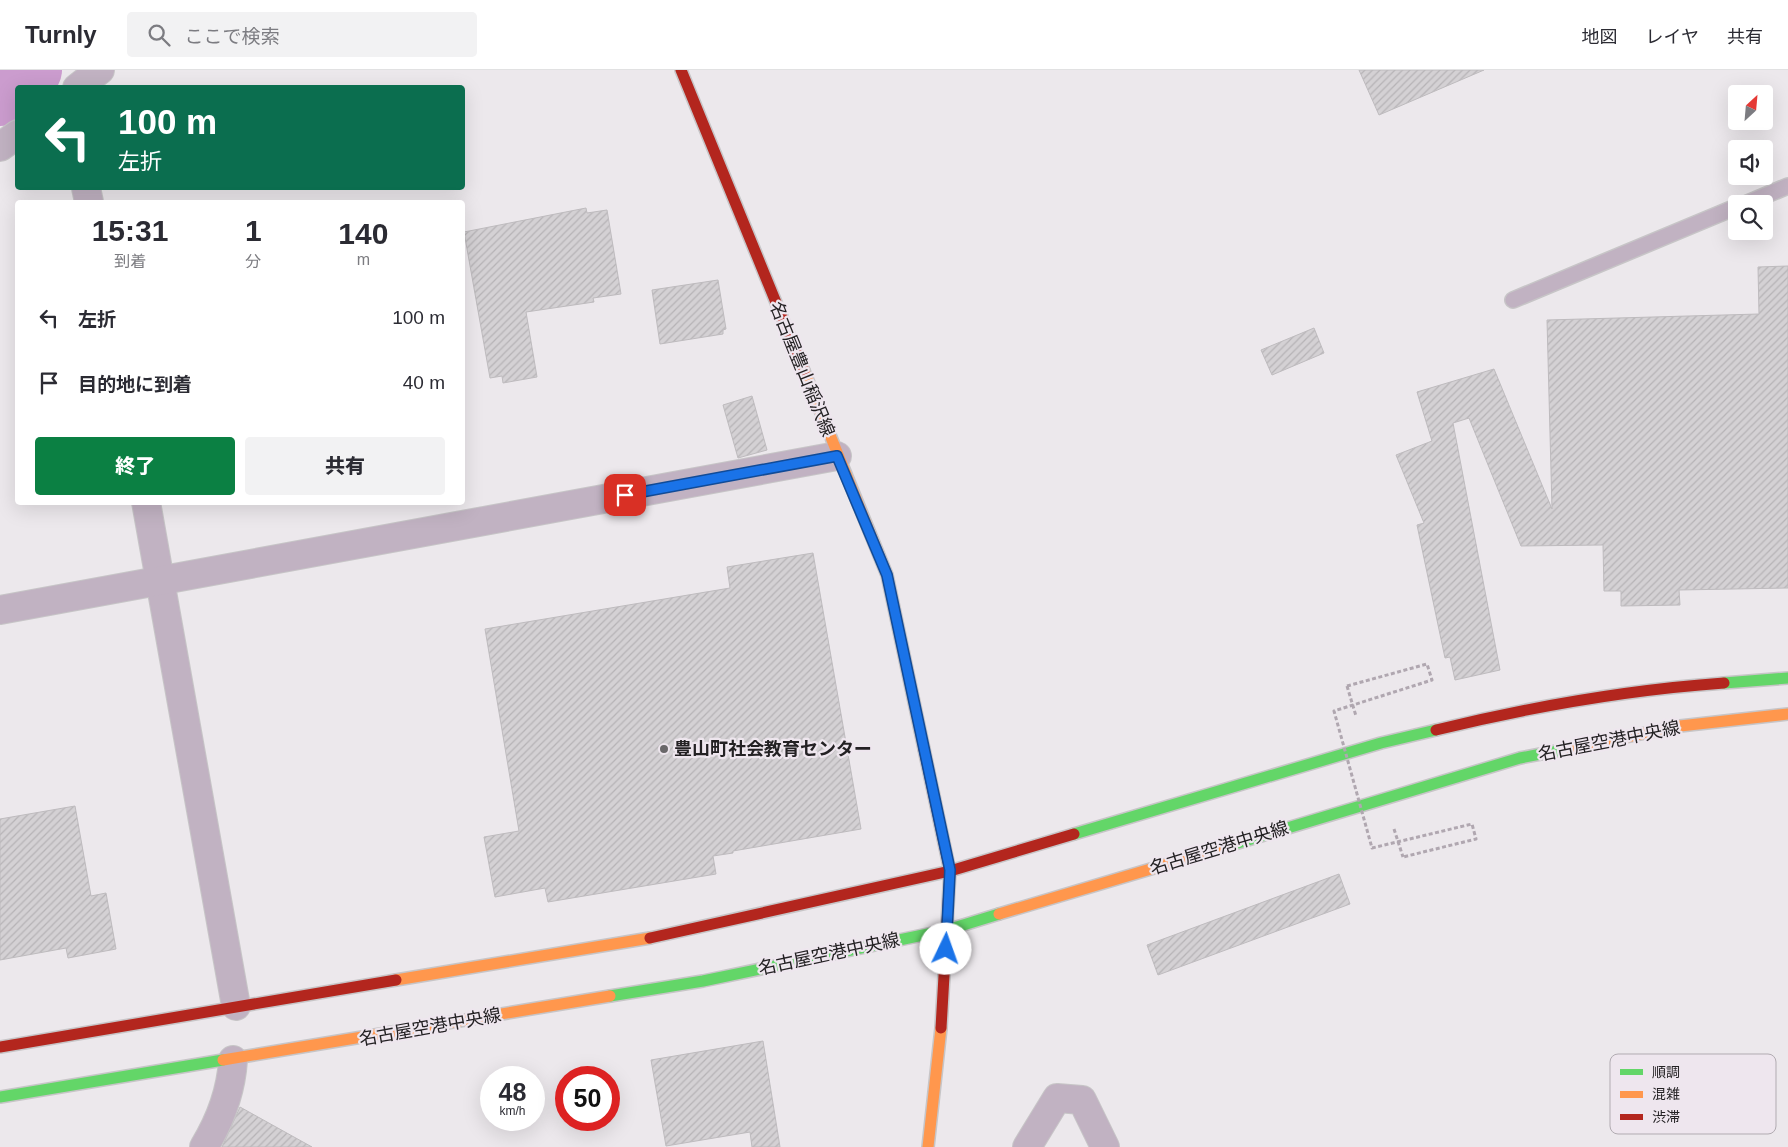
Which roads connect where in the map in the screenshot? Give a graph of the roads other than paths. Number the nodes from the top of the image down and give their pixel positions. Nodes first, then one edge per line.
1 (100, 70) edge
2 (680, 70) edge
3 (81, 85) edge
4 (15, 136) edge
5 (0, 147) edge
6 (1788, 186) edge
7 (1766, 195) edge
8 (1728, 210) edge
9 (1513, 300) dead end
10 (837, 456) junction
11 (147, 505) edge
12 (162, 581) junction
13 (0, 610) edge
14 (1788, 678) edge
15 (1788, 714) edge
16 (950, 870) junction
17 (947, 930) junction
18 (236, 1006) junction
19 (0, 1047) edge
20 (234, 1060) junction
21 (0, 1096) edge
22 (204, 1147) edge
23 (928, 1147) edge
24 (1027, 1147) edge
25 (1105, 1147) edge

1 - 3 street
2 - 10 main road, 名古屋豊山稲沢線
4 - 5 street
6 - 7 lane
8 - 9 lane
10 - 12 street
10 - 16 main road, 名古屋豊山稲沢線
11 - 12 street
12 - 13 street
12 - 18 street
14 - 16 main road
15 - 17 main road, 名古屋空港中央線
16 - 17 main road, 名古屋豊山稲沢線
16 - 18 main road
17 - 20 main road, 名古屋空港中央線
17 - 23 main road, 名古屋豊山稲沢線
18 - 19 main road
20 - 21 main road, 名古屋空港中央線
20 - 22 street
24 - 25 street

